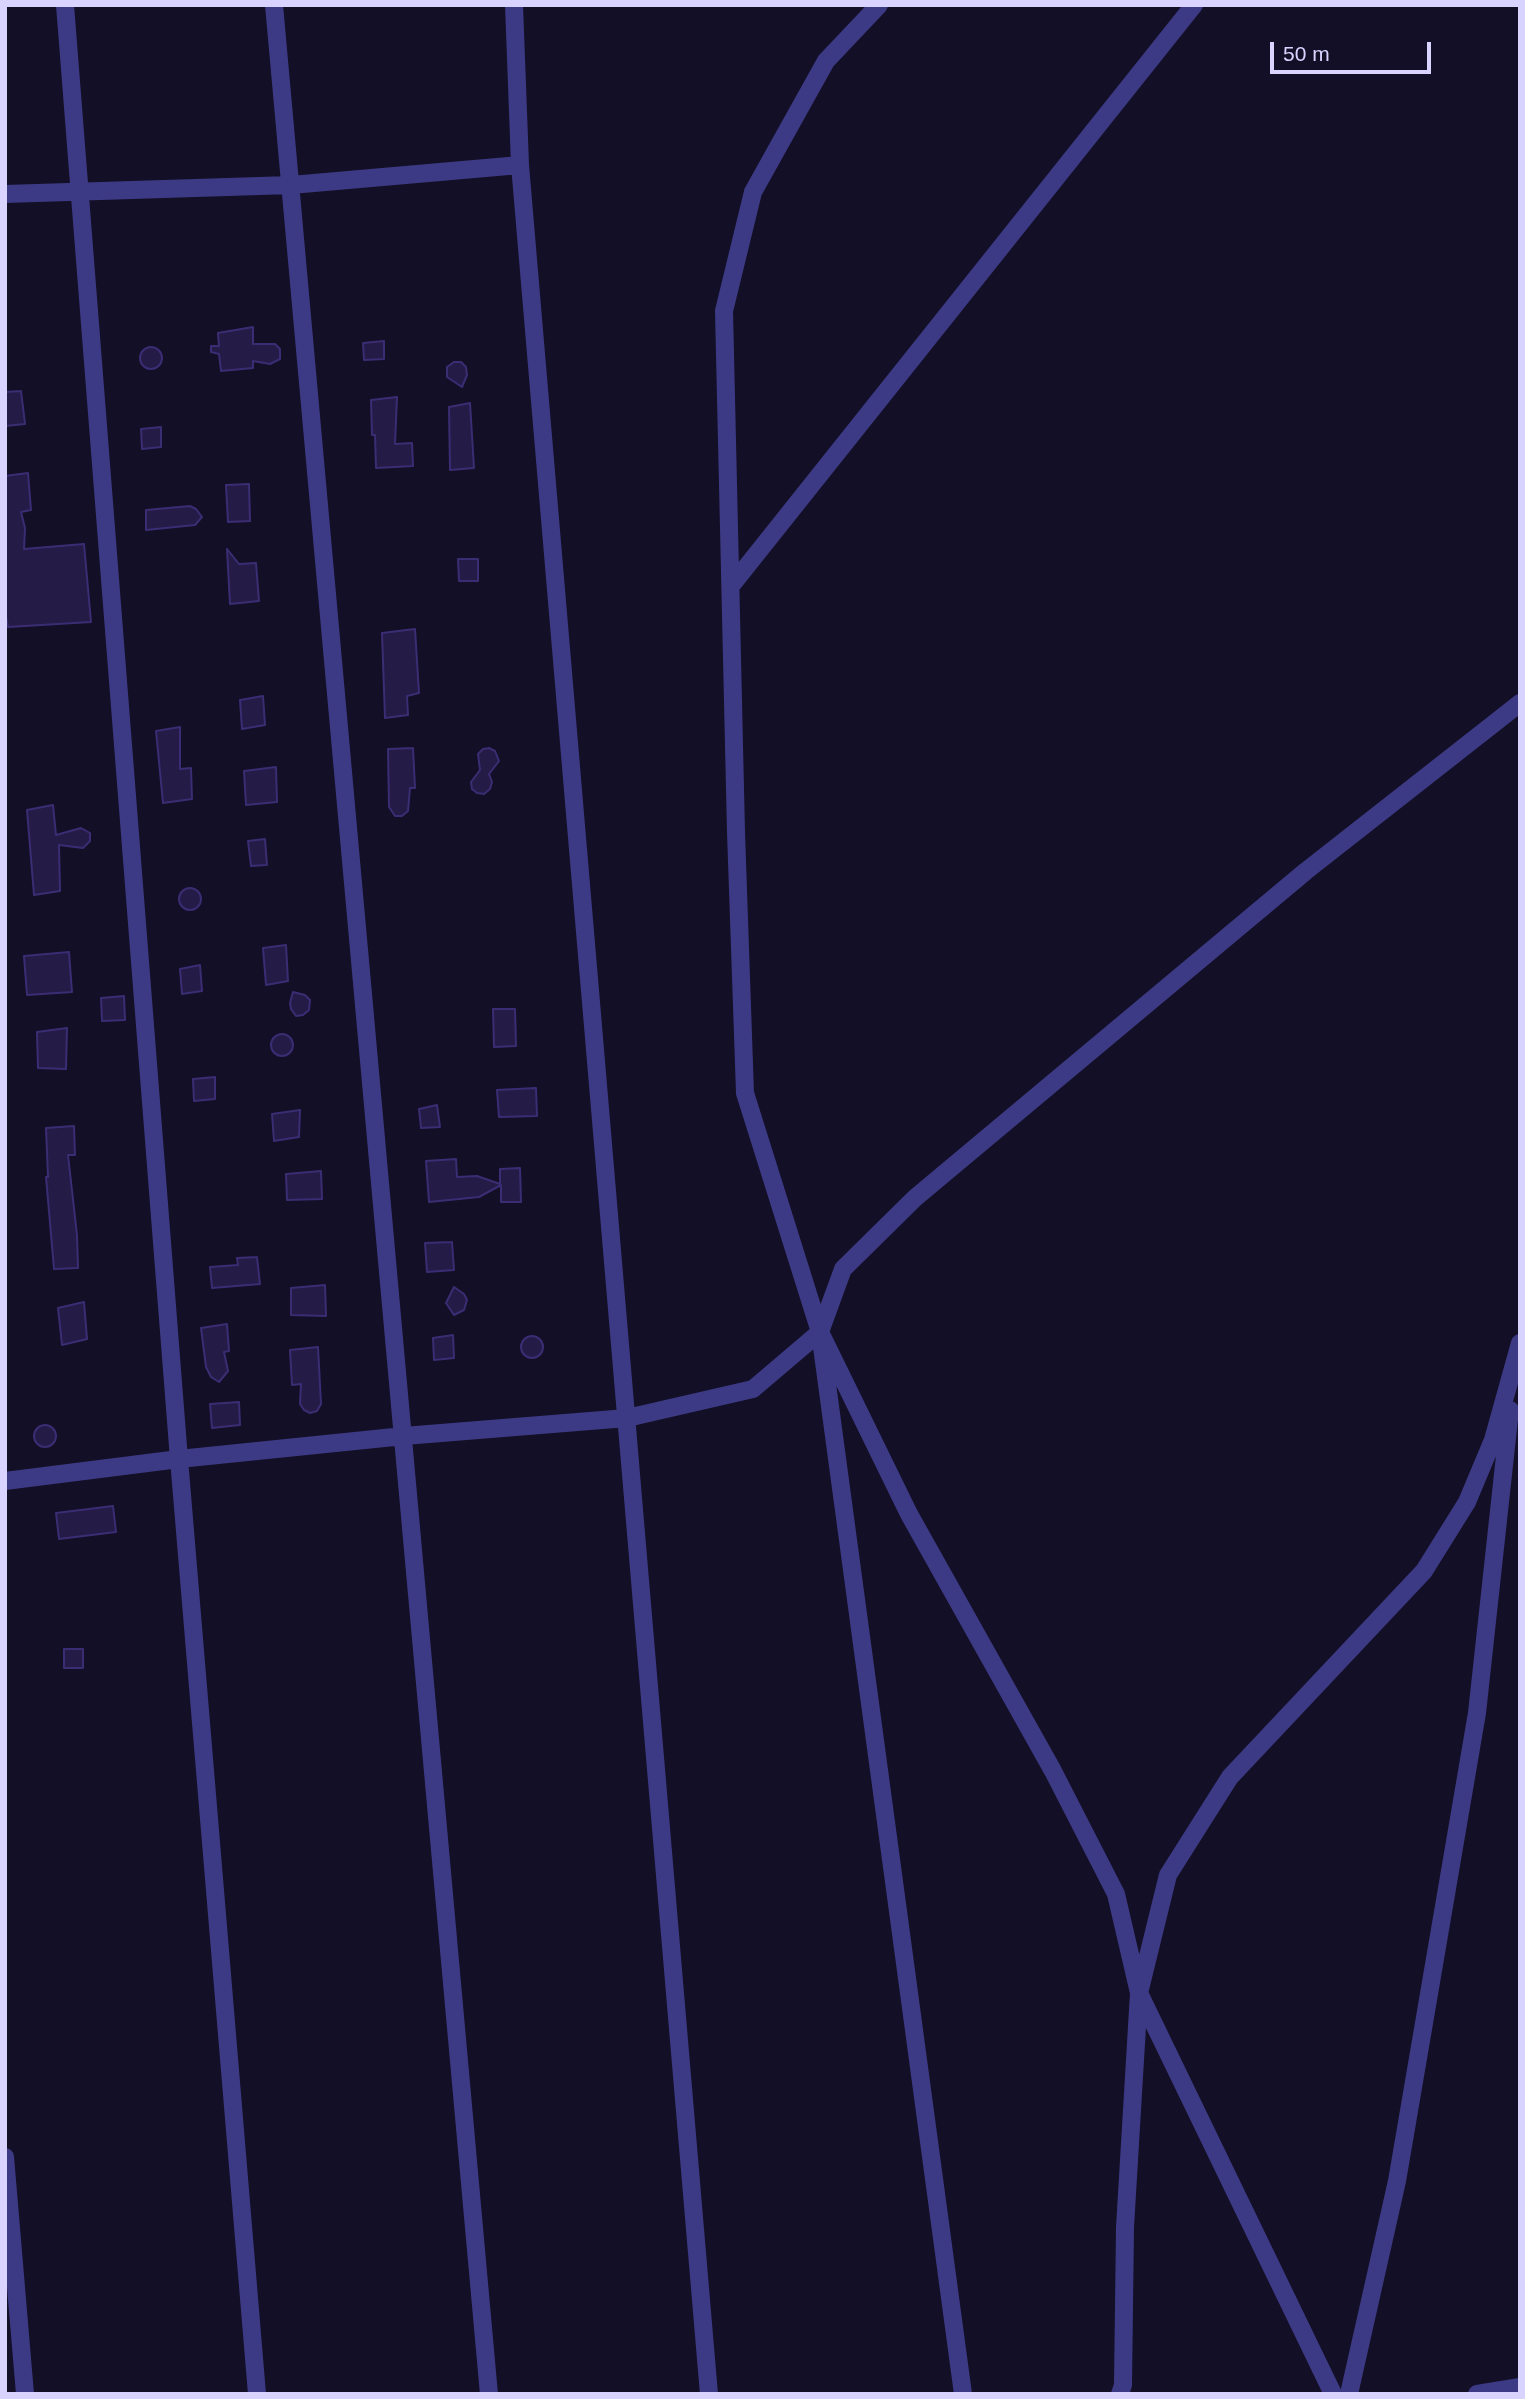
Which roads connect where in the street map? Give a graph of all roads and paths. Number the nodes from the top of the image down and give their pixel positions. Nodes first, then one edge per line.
1 (65, 5) edge
2 (274, 5) edge
3 (514, 5) edge
4 (859, 5) edge
5 (879, 5) edge
6 (1194, 5) edge
7 (851, 34) junction
8 (520, 164) junction
9 (291, 185) junction
10 (81, 192) junction
11 (5, 194) edge
12 (731, 586) junction
13 (1520, 703) edge
14 (820, 1332) junction
15 (1518, 1349) edge
16 (627, 1419) junction
17 (404, 1436) junction
18 (178, 1459) junction
19 (5, 1481) edge
20 (1139, 1993) junction
21 (5, 2157) edge
22 (1520, 2387) edge
23 (25, 2394) edge
24 (257, 2394) edge
25 (489, 2394) edge
26 (709, 2394) edge
27 (963, 2394) edge
28 (1120, 2394) edge
29 (1334, 2394) edge
30 (1349, 2394) edge
31 (1477, 2394) edge

1 - 10 street
2 - 9 street
3 - 8 street
4 - 7 street
5 - 7 street
6 - 12 street
7 - 12 street
8 - 9 street
8 - 16 street
9 - 10 street
9 - 17 street
10 - 11 street
10 - 18 street
12 - 14 street
13 - 14 street
14 - 16 street
14 - 20 street
14 - 27 street
15 - 20 street
15 - 30 street
16 - 17 street
16 - 26 street
17 - 18 street
17 - 25 street
18 - 19 street
18 - 24 street
20 - 28 street
20 - 29 street
21 - 23 street
22 - 31 street

